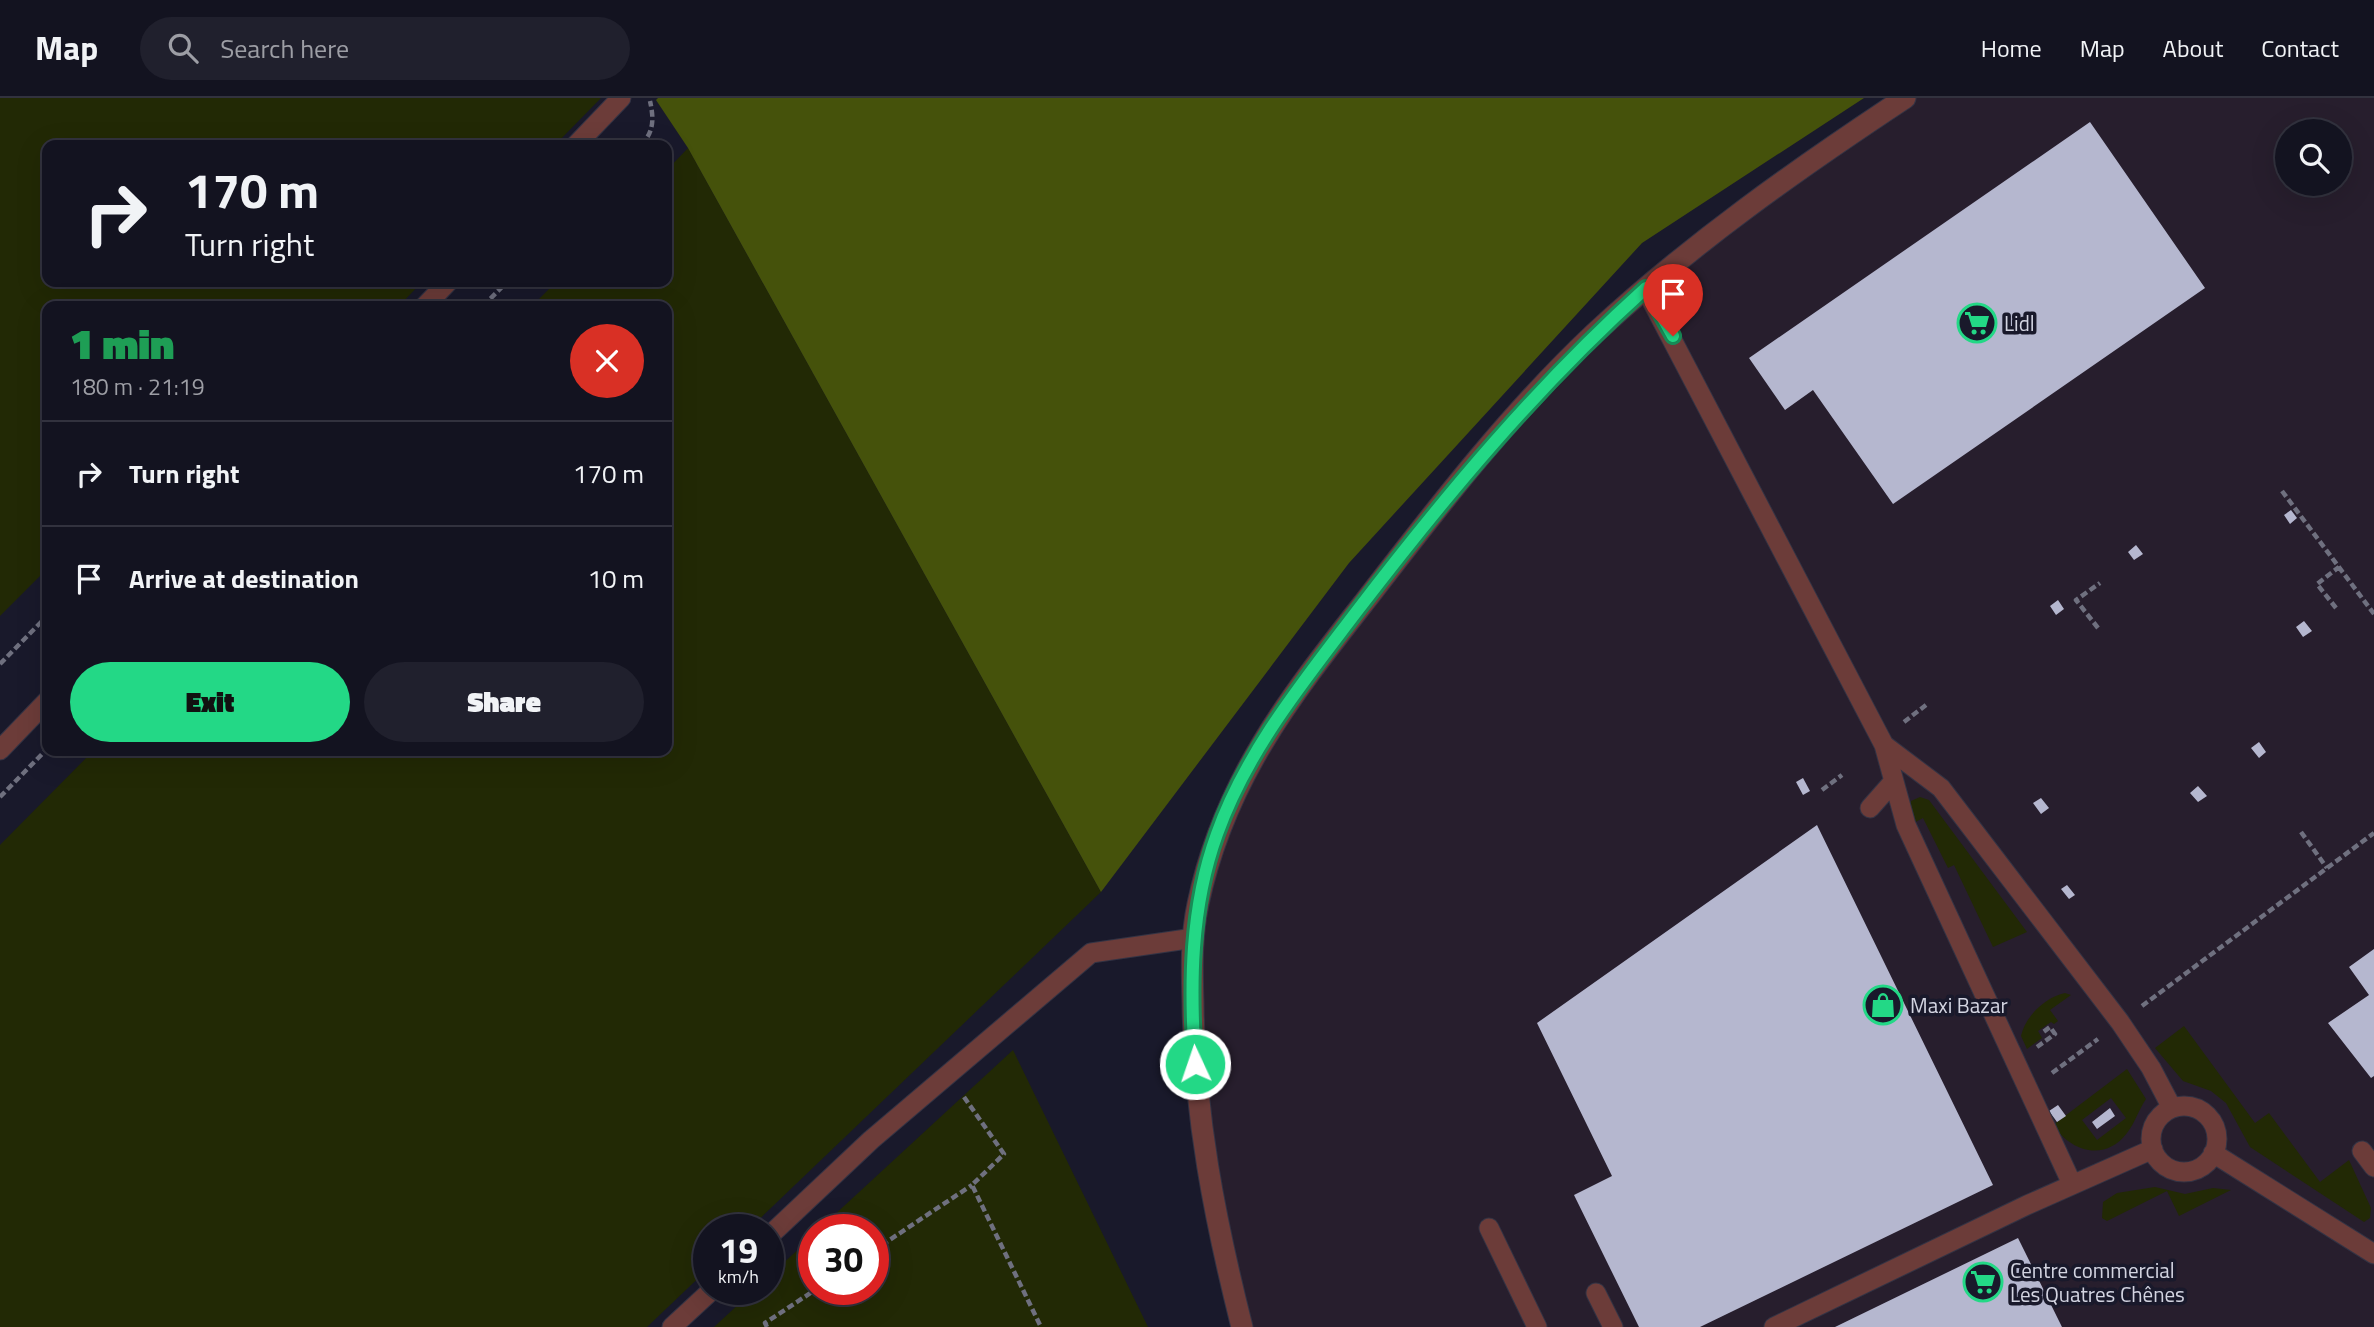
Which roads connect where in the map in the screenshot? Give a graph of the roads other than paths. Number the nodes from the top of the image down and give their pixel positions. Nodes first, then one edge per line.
1 (621, 98) edge
2 (1905, 98) edge
3 (581, 140) edge
4 (443, 287) edge
5 (1646, 288) junction
6 (430, 301) edge
7 (42, 706) edge
8 (1884, 745) junction
9 (0, 750) edge
10 (1893, 782) junction
11 (1870, 808) dead end
12 (1194, 938) junction
13 (2172, 1108) junction
14 (2152, 1149) junction
15 (2362, 1151) dead end
16 (2213, 1153) junction
17 (2374, 1167) edge
18 (2072, 1184) junction
19 (784, 1222) edge
20 (1489, 1228) dead end
21 (2374, 1254) edge
22 (1595, 1293) dead end
23 (696, 1305) edge
24 (672, 1327) edge
25 (1242, 1327) edge
26 (1537, 1327) edge
27 (1613, 1327) edge
28 (1774, 1327) edge

1 - 3 lane
2 - 5 street
4 - 6 lane
5 - 8 lane
5 - 12 street
7 - 9 lane
8 - 10 lane
8 - 13 lane
10 - 11 lane
10 - 18 lane
12 - 19 lane
12 - 25 street
13 - 14 lane
13 - 16 lane
14 - 16 lane
14 - 18 lane
15 - 17 lane
16 - 21 lane
18 - 28 lane
20 - 26 lane
22 - 27 lane
23 - 24 lane

